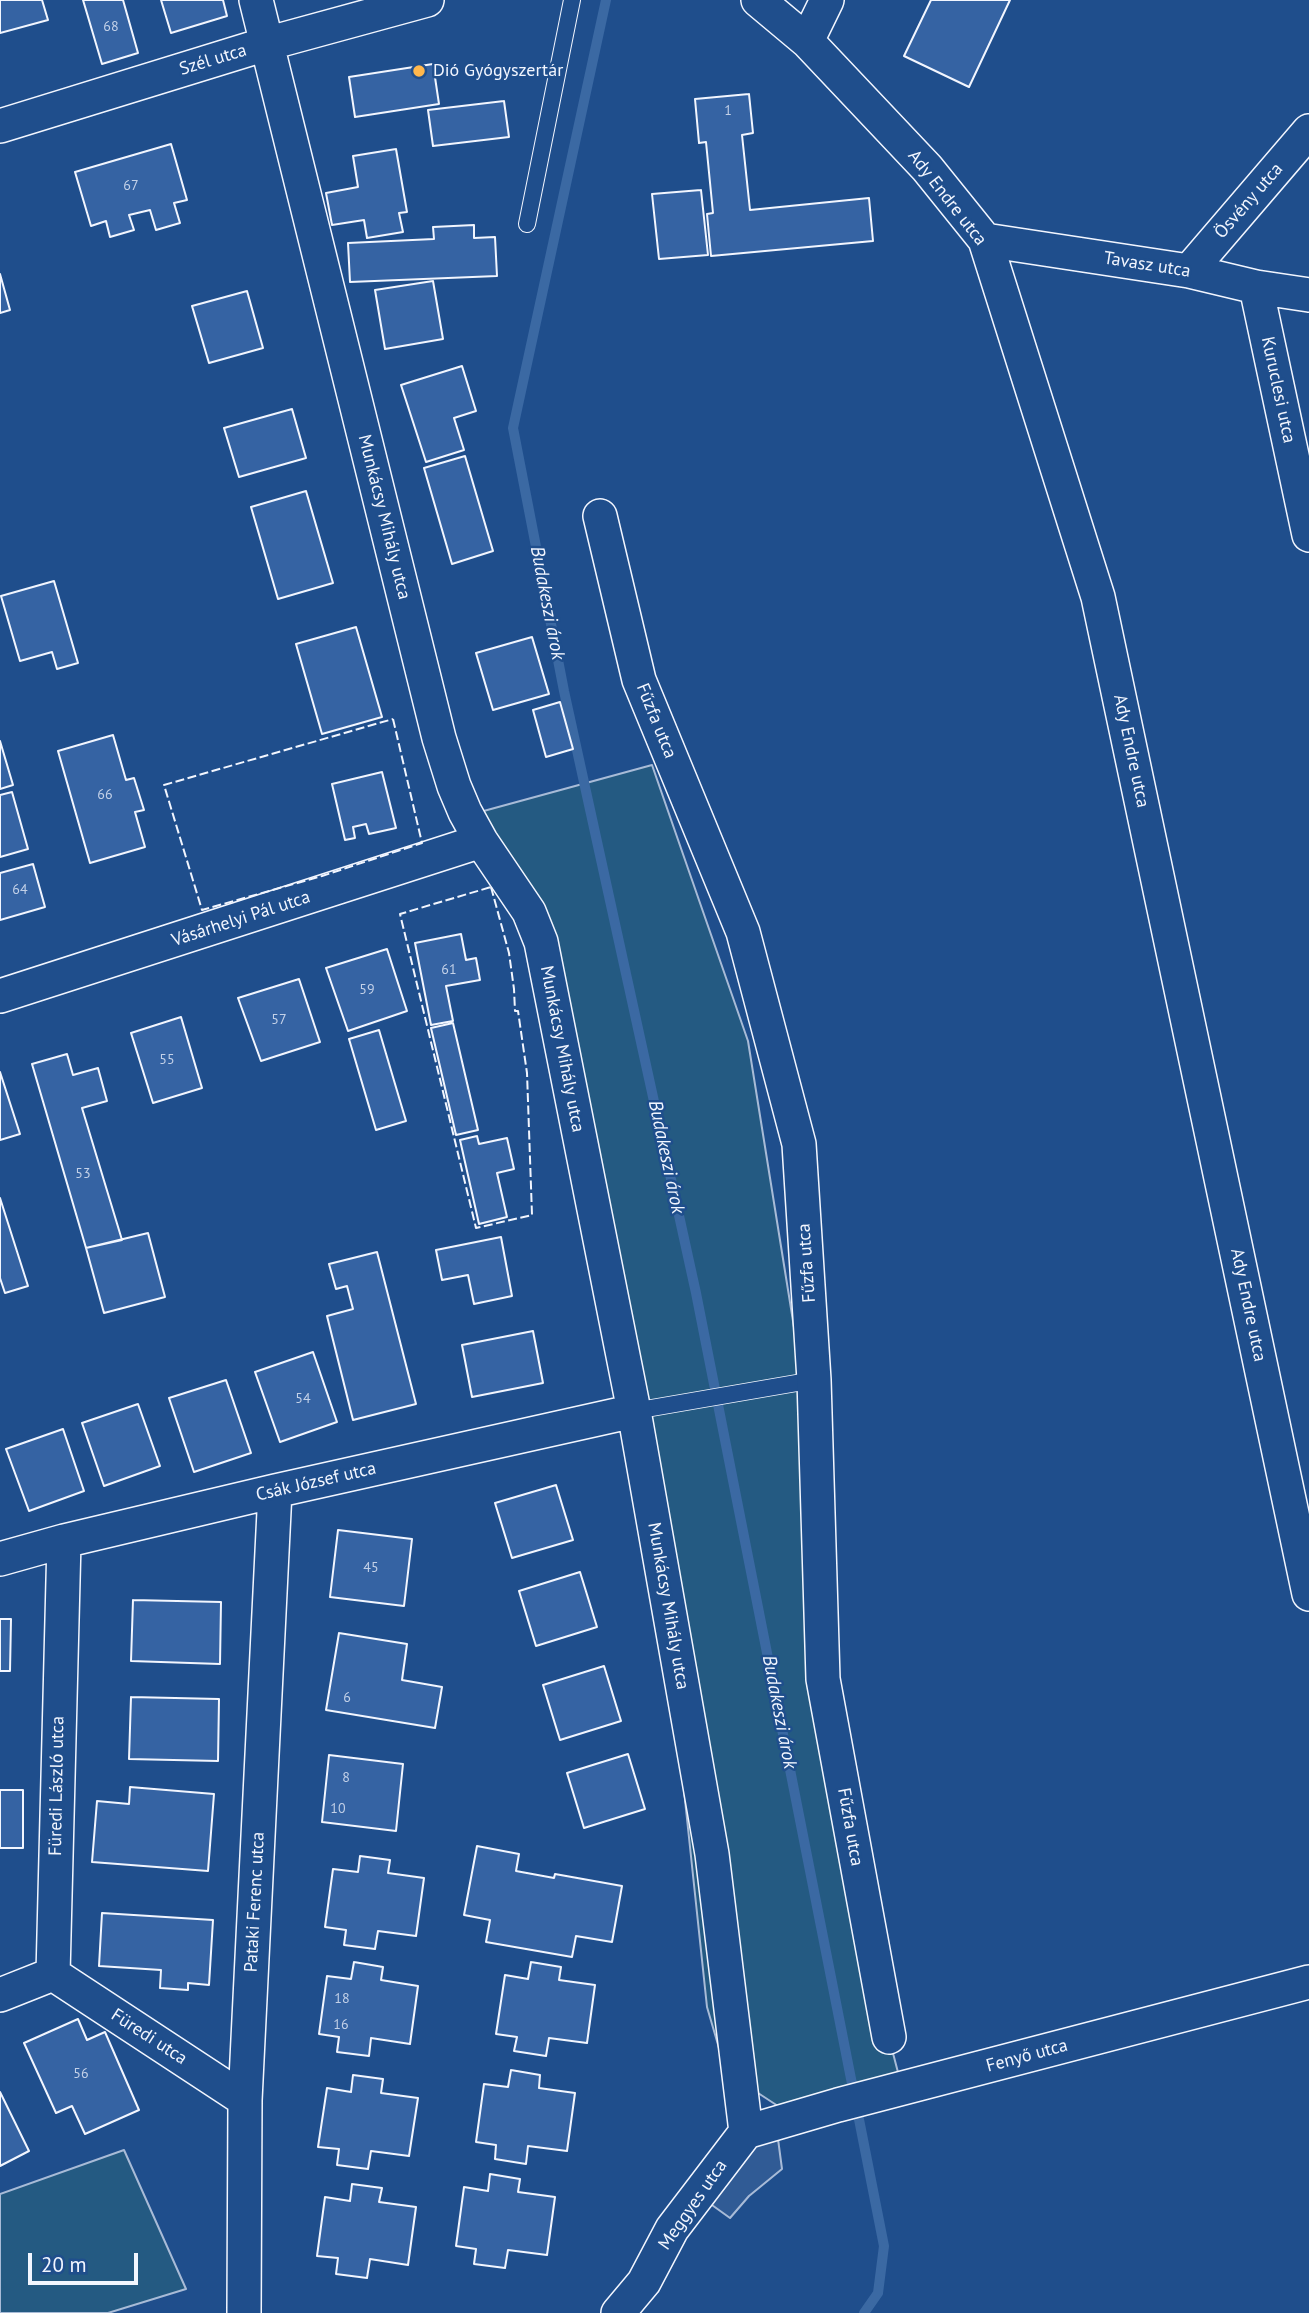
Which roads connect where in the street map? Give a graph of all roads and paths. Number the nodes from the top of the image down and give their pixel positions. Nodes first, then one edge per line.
1 (256, 0) edge
2 (427, 0) edge
3 (572, 0) edge
4 (758, 0) edge
5 (827, 0) edge
6 (807, 41) junction
7 (266, 44) junction
8 (0, 126) edge
9 (1309, 131) edge
10 (527, 224) dead end
11 (985, 240) junction
12 (1189, 271) junction
13 (1256, 287) junction
14 (1309, 295) edge
15 (600, 516) dead end
16 (1309, 535) edge
17 (481, 841) junction
18 (0, 996) edge
19 (814, 1380) junction
20 (634, 1411) junction
21 (275, 1491) junction
22 (64, 1541) junction
23 (0, 1559) edge
24 (1309, 1594) edge
25 (53, 1974) junction
26 (1309, 1982) edge
27 (0, 1995) edge
28 (888, 2037) dead end
29 (245, 2100) junction
30 (746, 2132) junction
31 (244, 2313) edge
32 (618, 2313) edge

1 - 7 street, Munkácsy Mihály utca
2 - 7 street, Szél utca
3 - 10 lane
4 - 6 street, Ady Endre utca
5 - 6 street
6 - 11 street, Ady Endre utca
7 - 8 street, Szél utca
7 - 17 street, Munkácsy Mihály utca
9 - 12 street, Ösvény utca
11 - 12 street, Tavasz utca
11 - 24 street, Ady Endre utca
12 - 13 street, Tavasz utca
13 - 14 street, Tavasz utca
13 - 16 street, Kuruclesi utca
15 - 19 street, Fűzfa utca
17 - 18 street, Vásárhelyi Pál utca
17 - 20 street, Munkácsy Mihály utca
19 - 20 lane
19 - 28 street, Fűzfa utca
20 - 21 street, Csák József utca
20 - 30 street, Munkácsy Mihály utca
21 - 22 street, Csák József utca
21 - 29 street, Pataki Ferenc utca
22 - 23 street, Csák József utca
22 - 25 street, Füredi László utca
25 - 27 street
25 - 29 street, Füredi utca
26 - 30 street, Fenyő utca
29 - 31 street, Pataki Ferenc utca
30 - 32 street, Meggyes utca

